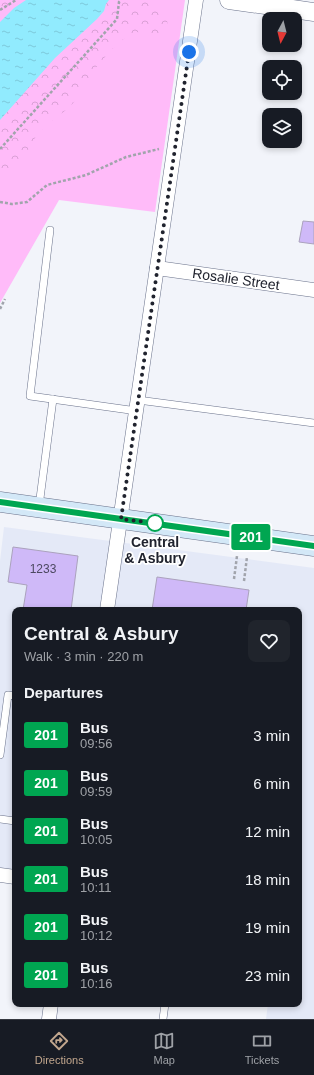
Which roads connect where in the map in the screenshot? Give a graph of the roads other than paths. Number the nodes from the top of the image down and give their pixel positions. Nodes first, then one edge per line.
1 (196, 0) edge
2 (229, 0) edge
3 (314, 12) edge
4 (50, 230) dead end
5 (157, 268) junction
6 (314, 290) edge
7 (54, 399) junction
8 (138, 405) junction
9 (314, 423) edge
10 (0, 502) edge
11 (39, 508) junction
12 (121, 519) junction
13 (314, 546) edge
14 (107, 607) edge
15 (12, 696) edge
16 (0, 755) edge
17 (0, 818) edge
18 (12, 820) edge
19 (0, 875) edge
20 (12, 877) edge
21 (51, 1007) edge
22 (166, 1007) edge
23 (49, 1019) edge
24 (164, 1019) edge

1 - 5 street
2 - 3 street
4 - 7 lane
5 - 6 street, Rosalie Street
5 - 8 street
7 - 8 lane
7 - 11 lane
8 - 9 lane
8 - 12 street
10 - 11 main road
11 - 12 main road
12 - 13 main road
12 - 14 street
15 - 16 lane
17 - 18 lane
19 - 20 street
21 - 23 street
22 - 24 lane

